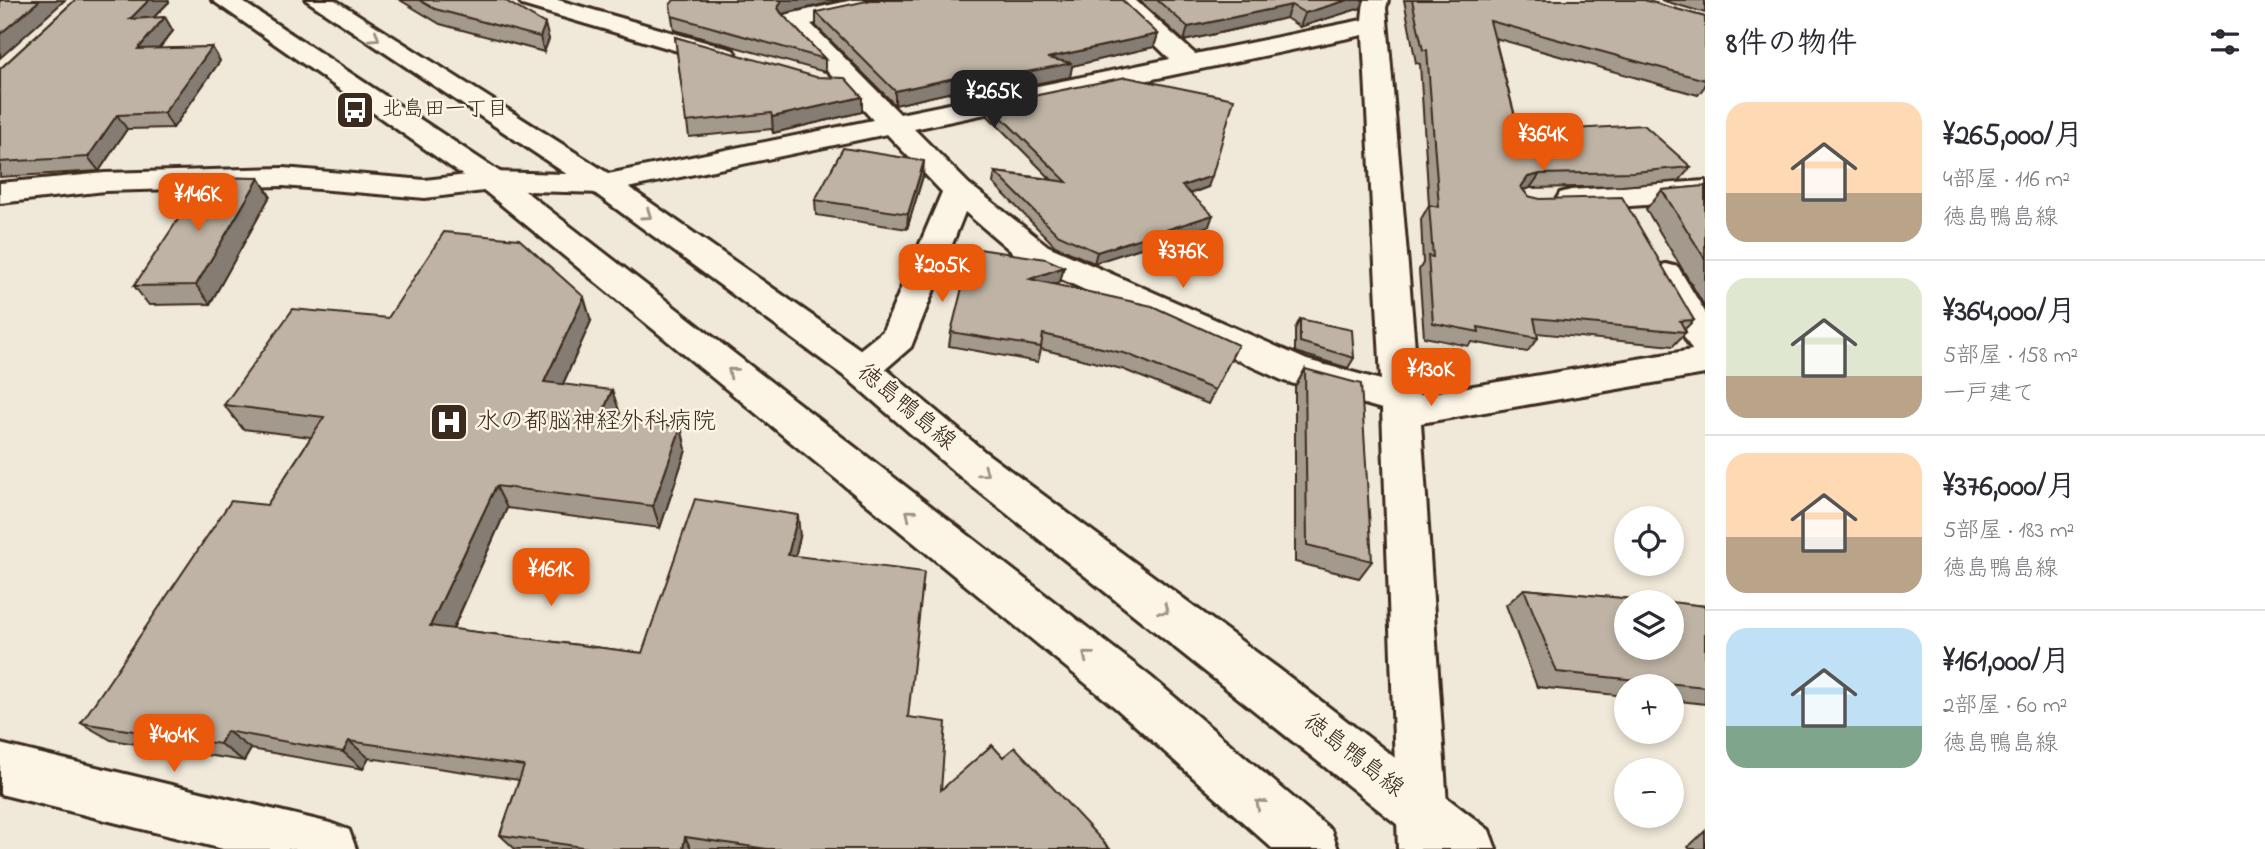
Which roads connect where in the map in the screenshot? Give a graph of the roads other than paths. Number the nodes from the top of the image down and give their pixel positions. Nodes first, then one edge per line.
1 (224, 0) edge
2 (318, 0) edge
3 (531, 0) edge
4 (774, 0) edge
5 (888, 0) edge
6 (1121, 0) edge
7 (1376, 12) edge
8 (793, 20) junction
9 (746, 62) edge
10 (1190, 64) junction
11 (813, 80) edge
12 (853, 82) junction
13 (895, 125) junction
14 (492, 181) junction
15 (603, 184) junction
16 (958, 191) junction
17 (1705, 191) edge
18 (0, 193) edge
19 (1543, 201) edge
20 (1635, 223) junction
21 (1705, 342) edge
22 (1705, 361) edge
23 (860, 369) junction
24 (1402, 406) junction
25 (0, 769) edge
26 (1422, 829) edge
27 (330, 849) edge
28 (1311, 849) edge
29 (1470, 849) edge

1 - 14 street
2 -> 15 street, 徳島鴨島線
3 - 9 street
4 - 8 street
5 - 8 street
6 - 10 street
7 - 10 street
7 - 24 street
8 - 12 street
10 - 13 street
11 - 12 street
12 - 13 street
13 - 15 street
13 - 16 street
14 - 15 street
14 - 18 street
28 -> 14 street
15 -> 23 street, 徳島鴨島線
16 - 23 street
16 - 24 street
17 - 20 street
19 - 20 street
20 - 21 street
22 - 24 street
23 -> 26 street, 徳島鴨島線
24 - 26 street
25 - 27 street
26 - 29 street, 徳島鴨島線

